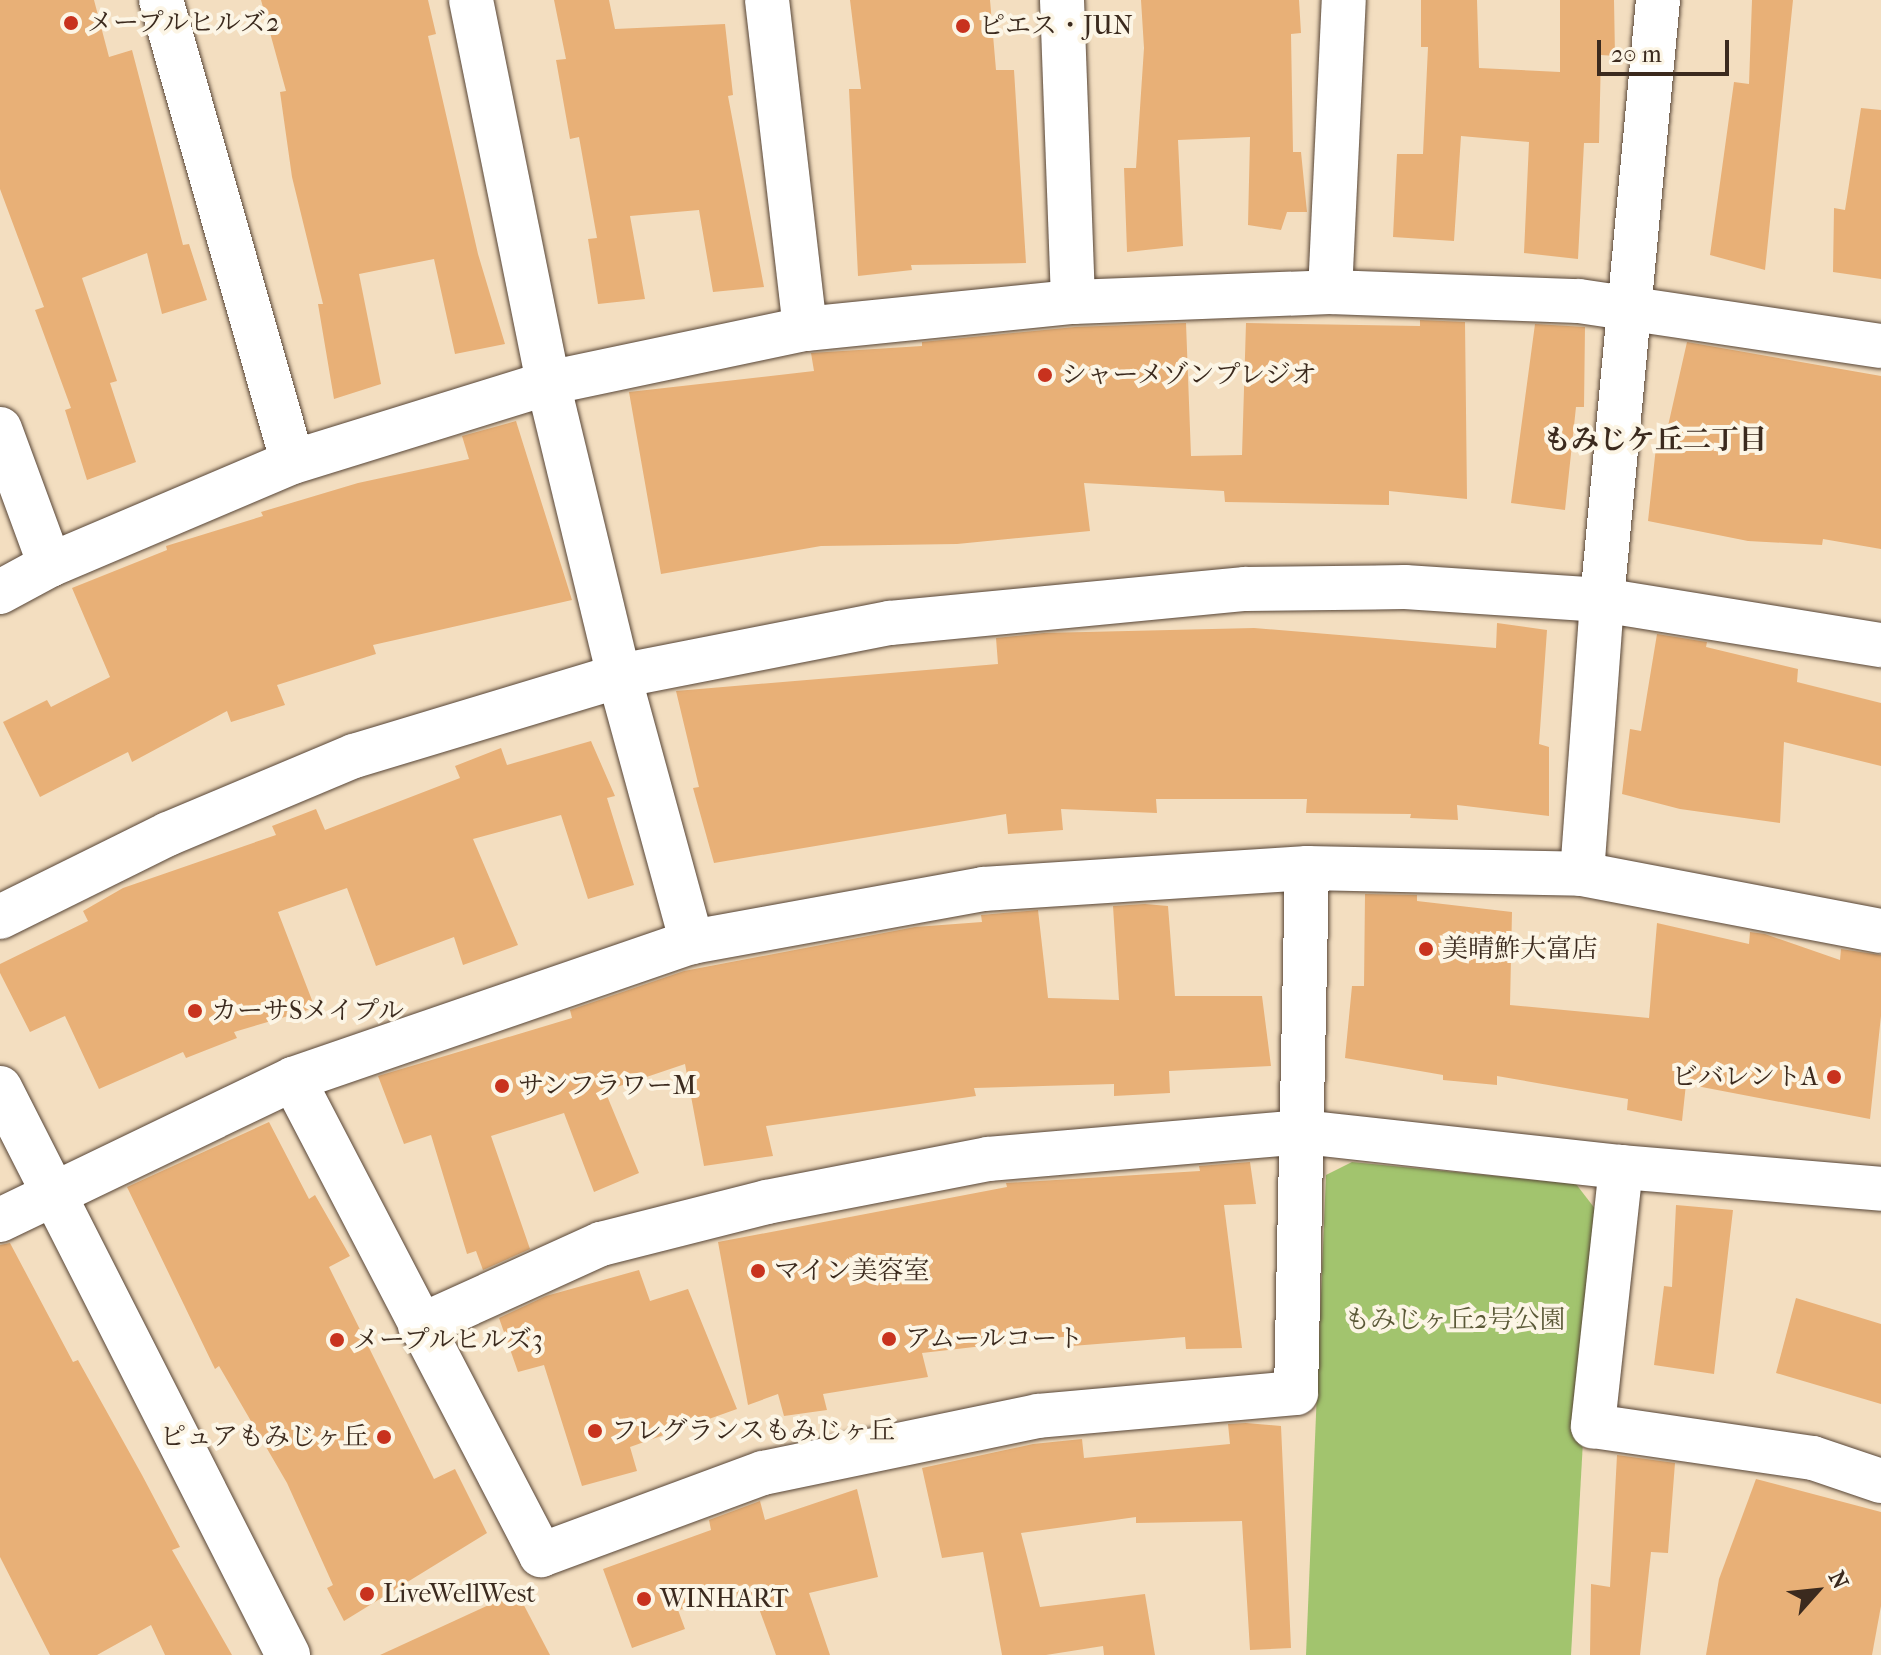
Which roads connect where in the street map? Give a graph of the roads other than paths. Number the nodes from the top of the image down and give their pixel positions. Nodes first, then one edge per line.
1 (161, 0) edge
2 (471, 0) edge
3 (767, 0) edge
4 (1062, 0) edge
5 (1344, 0) edge
6 (1658, 0) edge
7 (1330, 292) junction
8 (1073, 302) junction
9 (1628, 307) junction
10 (805, 329) junction
11 (1881, 346) edge
12 (548, 383) junction
13 (0, 429) edge
14 (293, 462) junction
15 (50, 565) junction
16 (0, 592) edge
17 (1602, 600) junction
18 (1881, 645) edge
19 (619, 676) junction
20 (1307, 868) junction
21 (1582, 874) junction
22 (0, 917) edge
23 (1881, 931) edge
24 (692, 942) junction
25 (293, 1079) junction
26 (0, 1088) edge
27 (1303, 1132) junction
28 (1621, 1167) junction
29 (1881, 1189) edge
30 (56, 1191) junction
31 (0, 1220) edge
32 (420, 1326) junction
33 (1881, 1481) edge
34 (288, 1655) edge

1 - 14 street
2 - 12 street
3 - 10 street
4 - 8 street
5 - 7 street
6 - 9 street
7 - 8 street
7 - 9 street
8 - 10 street
9 - 11 street
9 - 17 street
10 - 12 street
12 - 14 street
12 - 19 street
13 - 15 street
14 - 15 street
15 - 16 street
17 - 18 street
17 - 19 street
17 - 21 street
19 - 22 street
19 - 24 street
20 - 21 street
20 - 24 street
20 - 27 street
21 - 23 street
24 - 25 street
25 - 30 street
25 - 32 street
26 - 30 street
27 - 28 street
27 - 32 street
27 - 32 street
28 - 29 street
28 - 33 street
30 - 31 street
30 - 34 street

